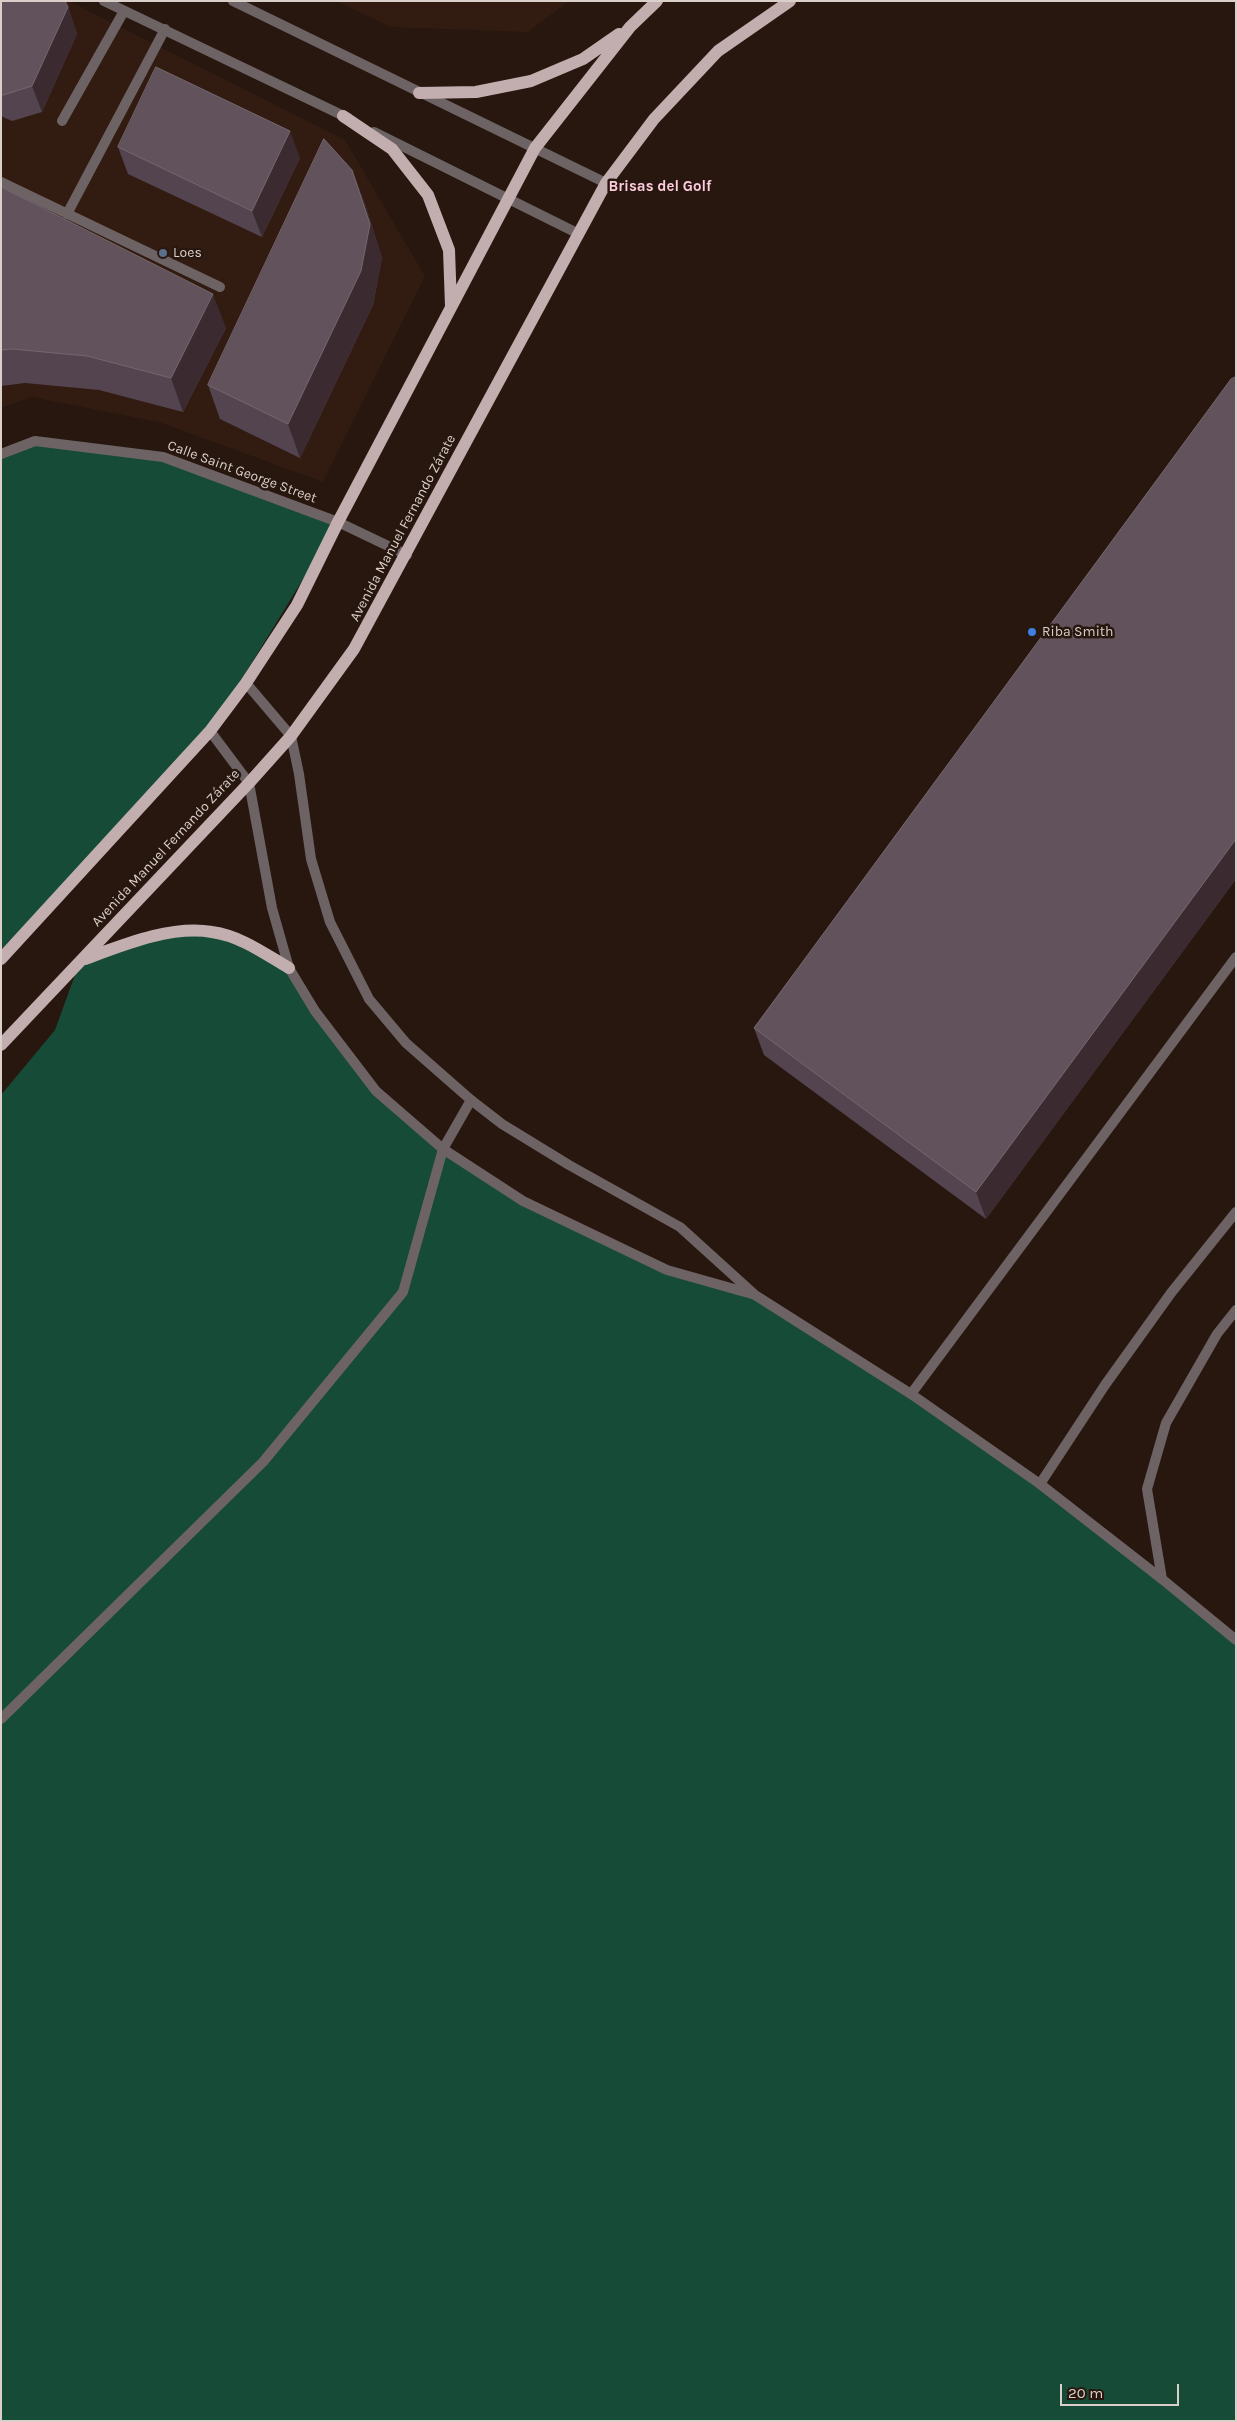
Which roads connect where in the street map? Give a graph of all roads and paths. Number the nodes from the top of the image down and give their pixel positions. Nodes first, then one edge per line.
1 (104, 1) edge
2 (233, 1) edge
3 (656, 1) edge
4 (790, 1) edge
5 (124, 11) junction
6 (630, 27) junction
7 (165, 29) junction
8 (419, 93) junction
9 (343, 116) junction
10 (62, 121) dead end
11 (535, 148) junction
12 (1, 182) edge
13 (606, 183) junction
14 (509, 200) junction
15 (67, 214) junction
16 (577, 233) junction
17 (220, 287) dead end
18 (451, 308) junction
19 (1, 454) edge
20 (338, 522) junction
21 (407, 554) junction
22 (246, 683) junction
23 (210, 731) junction
24 (291, 736) junction
25 (249, 783) junction
26 (1236, 957) edge
27 (1, 958) edge
28 (80, 961) junction
29 (289, 968) junction
30 (1, 1045) edge
31 (471, 1100) junction
32 (444, 1149) junction
33 (1236, 1212) edge
34 (755, 1295) junction
35 (1236, 1310) edge
36 (911, 1394) junction
37 (1040, 1484) junction
38 (1162, 1579) junction
39 (1236, 1640) edge
40 (1, 1719) edge

1 - 5 street
2 - 8 street
3 - 6 main road
4 - 13 main road, Avenida Manuel Fernando Zárate
5 - 7 street
5 - 10 street
6 - 8 main road
6 - 11 main road
7 - 9 street
7 - 15 street
8 - 11 street
9 - 14 street
9 - 18 main road
11 - 13 street
11 - 14 main road
12 - 15 street
13 - 16 main road, Avenida Manuel Fernando Zárate
14 - 16 street
14 - 18 main road
15 - 17 street
16 - 21 main road, Avenida Manuel Fernando Zárate
18 - 20 main road
19 - 20 street, Calle Saint George Street
20 - 21 street, Calle Saint George Street
20 - 22 main road
21 - 24 main road, Avenida Manuel Fernando Zárate
22 - 23 main road
22 - 24 street
23 - 25 street
23 - 27 main road
24 - 25 main road, Avenida Manuel Fernando Zárate
24 - 31 street
25 - 28 main road, Avenida Manuel Fernando Zárate
25 - 29 street
26 - 36 street
28 - 29 main road
28 - 30 main road, Avenida Manuel Fernando Zárate
29 - 32 street
31 - 32 street
31 - 34 street
32 - 34 street
32 - 40 street
33 - 37 street
34 - 36 street
35 - 38 street
36 - 37 street
37 - 38 street
38 - 39 street

